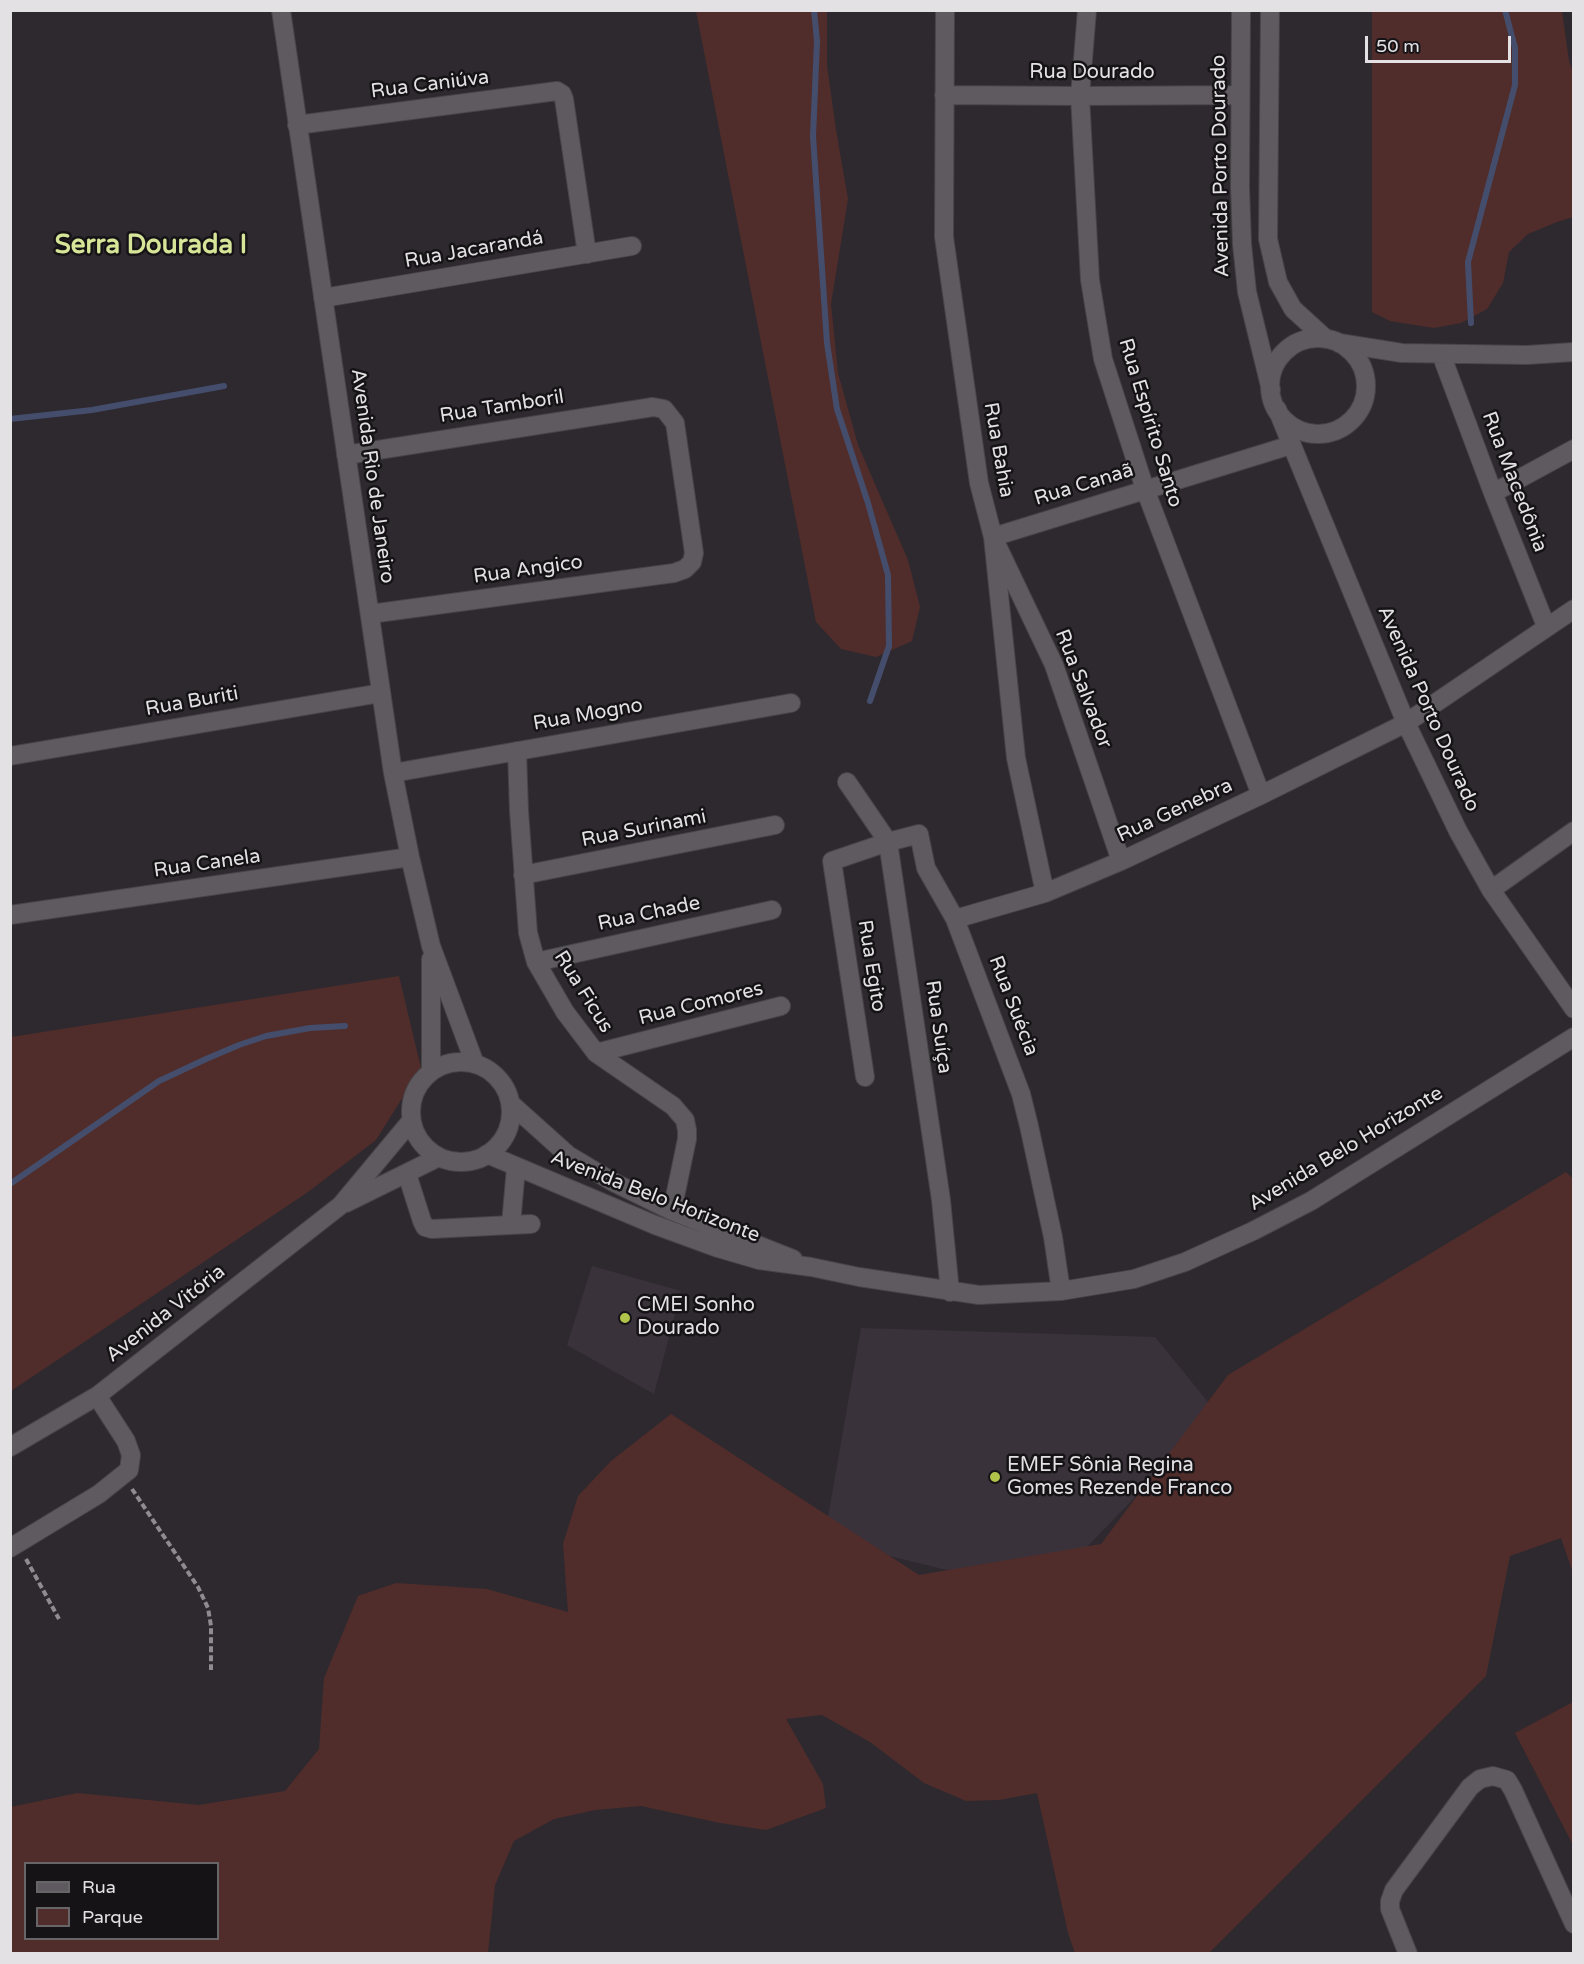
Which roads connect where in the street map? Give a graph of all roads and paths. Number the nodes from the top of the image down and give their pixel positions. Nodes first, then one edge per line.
1 (281, 10) edge
2 (945, 10) edge
3 (1087, 10) edge
4 (1241, 10) edge
5 (1270, 10) edge
6 (1240, 94) junction
7 (944, 95) junction
8 (1080, 96) junction
9 (297, 125) junction
10 (632, 246) dead end
11 (587, 254) junction
12 (323, 298) junction
13 (1332, 341) junction
14 (1573, 351) edge
15 (1441, 354) junction
16 (1271, 390) junction
17 (1277, 410) junction
18 (1292, 445) junction
19 (1574, 449) edge
20 (346, 455) junction
21 (1145, 489) junction
22 (1493, 493) junction
23 (993, 537) junction
24 (689, 566) joint
25 (1574, 609) edge
26 (370, 614) junction
27 (1546, 626) junction
28 (381, 693) junction
29 (791, 703) dead end
30 (1406, 723) junction
31 (517, 751) junction
32 (10, 756) edge
33 (393, 773) junction
34 (847, 782) dead end
35 (1261, 795) junction
36 (774, 825) dead end
37 (1574, 831) edge
38 (888, 842) junction
39 (410, 857) junction
40 (832, 861) joint
41 (1121, 861) junction
42 (523, 875) junction
43 (1491, 890) junction
44 (1045, 893) junction
45 (772, 910) dead end
46 (10, 915) edge
47 (955, 919) junction
48 (431, 945) junction
49 (536, 962) junction
50 (781, 1006) dead end
51 (1574, 1009) edge
52 (1574, 1037) edge
53 (596, 1053) junction
54 (475, 1064) junction
55 (431, 1071) junction
56 (865, 1077) dead end
57 (510, 1103) junction
58 (411, 1121) junction
59 (487, 1154) junction
60 (439, 1157) junction
61 (516, 1168) junction
62 (407, 1174) junction
63 (341, 1205) junction
64 (672, 1211) junction
65 (511, 1224) junction
66 (531, 1224) dead end
67 (811, 1267) junction
68 (1061, 1291) junction
69 (950, 1292) junction
70 (97, 1396) junction
71 (10, 1447) edge
72 (123, 1476) junction
73 (15, 1546) edge
74 (59, 1619) dead end
75 (211, 1670) dead end
76 (1574, 1924) edge
77 (1408, 1953) edge

1 - 9 street, Avenida Rio de Janeiro
2 - 7 street, Rua Bahia
3 - 8 street, Rua Espírito Santo
4 - 6 street, Avenida Porto Dourado
5 - 13 street
6 - 8 street, Rua Dourado
6 - 16 street, Avenida Porto Dourado
7 - 8 street, Rua Dourado
7 - 23 street, Rua Bahia
8 - 21 street, Rua Espírito Santo
9 - 11 street, Rua Caniúva
9 - 12 street, Avenida Rio de Janeiro
10 - 11 street, Rua Jacarandá
11 - 12 street, Rua Jacarandá
12 - 20 street, Avenida Rio de Janeiro
13 - 15 street
13 - 16 street
13 - 17 street
14 - 15 street
15 - 22 street, Rua Macedônia
16 - 17 street
17 - 18 street, Avenida Porto Dourado
18 - 21 street, Rua Canaã
18 - 30 street, Avenida Porto Dourado
19 - 22 street
20 - 24 street, Rua Tamboril
20 - 26 street, Avenida Rio de Janeiro
21 - 23 street, Rua Canaã
21 - 35 street, Rua Espírito Santo
22 - 27 street, Rua Macedônia
23 - 41 street, Rua Salvador
23 - 44 street, Rua Bahia
24 - 26 street, Rua Angico
25 - 27 street, Rua Genebra
26 - 28 street, Avenida Rio de Janeiro
27 - 30 street, Rua Genebra
28 - 32 street, Rua Buriti
28 - 33 street, Avenida Rio de Janeiro
29 - 31 street, Rua Mogno
30 - 35 street, Rua Genebra
30 - 43 street, Avenida Porto Dourado
31 - 33 street, Rua Mogno
31 - 42 street, Rua Ficus
33 - 39 street, Avenida Rio de Janeiro
34 - 38 street, Rua Suíça
35 - 41 street, Rua Genebra
36 - 42 street, Rua Surinami
37 - 43 street
38 - 40 street, Rua Suécia
38 - 47 street, Rua Suécia
38 - 69 street, Rua Suíça
39 - 46 street, Rua Canela
39 - 48 street, Avenida Rio de Janeiro
40 - 56 street, Rua Egito
41 - 44 street, Rua Genebra
42 - 49 street, Rua Ficus
43 - 51 street, Avenida Porto Dourado
44 - 47 street, Rua Genebra
45 - 49 street, Rua Chade
47 - 68 street, Rua Suécia
48 - 54 street, Avenida Rio de Janeiro
48 - 55 street, Avenida Rio de Janeiro
49 - 53 street, Rua Ficus
50 - 53 street, Rua Comores
52 - 68 street, Avenida Belo Horizonte
53 - 64 street, Rua Ficus
54 - 55 street
54 - 57 street
55 - 58 street
57 - 59 street
57 - 64 street, Avenida Belo Horizonte
58 - 60 street
58 - 63 street, Avenida Vitória
59 - 60 street
59 - 61 street, Avenida Belo Horizonte
60 - 62 street, Avenida Vitória
61 - 65 street
61 - 67 street, Avenida Belo Horizonte
62 - 63 street, Avenida Vitória
62 - 65 street
63 - 70 street, Avenida Vitória
64 - 67 street, Avenida Belo Horizonte
65 - 66 street
67 - 69 street, Avenida Belo Horizonte
68 - 69 street, Avenida Belo Horizonte
70 - 71 street, Avenida Vitória
70 - 72 street
72 - 73 street
72 - 75 path
73 - 74 path
76 - 77 street

